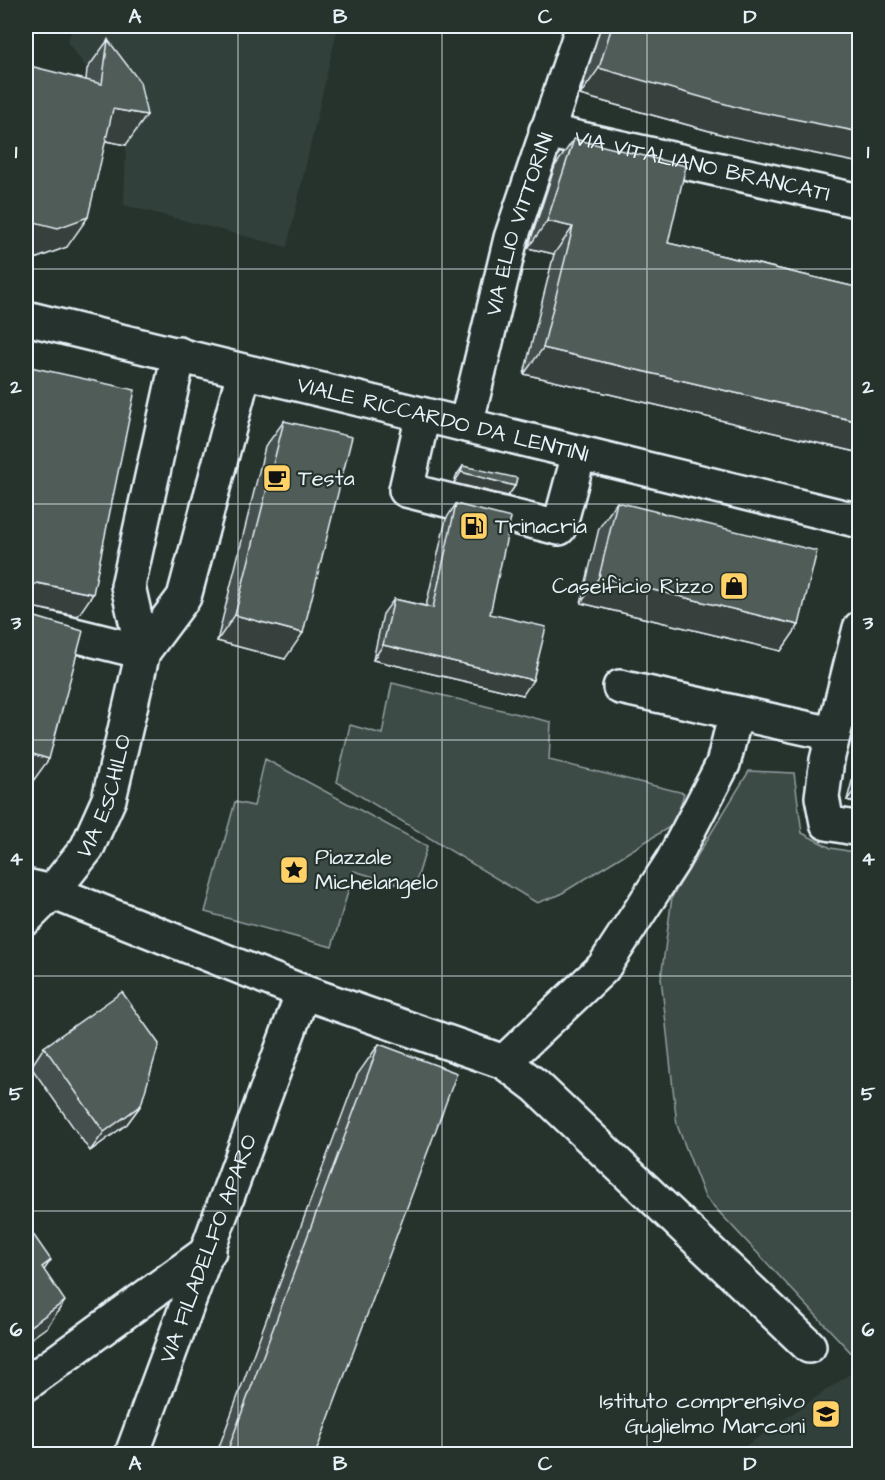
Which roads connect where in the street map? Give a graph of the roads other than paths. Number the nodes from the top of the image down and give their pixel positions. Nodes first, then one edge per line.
1 (583, 26) edge
2 (546, 131) junction
3 (860, 201) edge
4 (26, 318) edge
5 (178, 354) junction
6 (244, 372) junction
7 (423, 415) junction
8 (466, 425) junction
9 (579, 454) junction
10 (860, 521) edge
11 (26, 623) edge
12 (860, 628) edge
13 (143, 652) junction
14 (620, 687) dead end
15 (736, 713) junction
16 (833, 734) junction
17 (860, 829) edge
18 (39, 889) edge
19 (26, 918) edge
20 (303, 992) junction
21 (504, 1062) junction
22 (209, 1251) junction
23 (809, 1346) dead end
24 (26, 1384) edge
25 (132, 1455) edge

1 - 2 street, VIA ELIO VITTORINI
2 - 3 street, VIA VITALIANO BRANCATI
2 - 8 street, VIA ELIO VITTORINI
4 - 5 street, VIALE RICCARDO DA LENTINI
5 - 6 street, VIALE RICCARDO DA LENTINI
5 - 13 street
6 - 7 street, VIALE RICCARDO DA LENTINI
6 - 13 street
7 - 8 street, VIALE RICCARDO DA LENTINI
7 - 9 street
8 - 9 street, VIALE RICCARDO DA LENTINI
9 - 10 street, VIALE RICCARDO DA LENTINI
11 - 13 street
12 - 16 street
13 - 18 street, VIA ESCHILO
14 - 15 street
15 - 16 street
15 - 21 street
16 - 17 street
18 - 19 street, VIA ESCHILO
18 - 20 street
20 - 21 street
20 - 22 street, VIA FILADELFO APARO
21 - 23 street
22 - 24 street
22 - 25 street, VIA FILADELFO APARO

